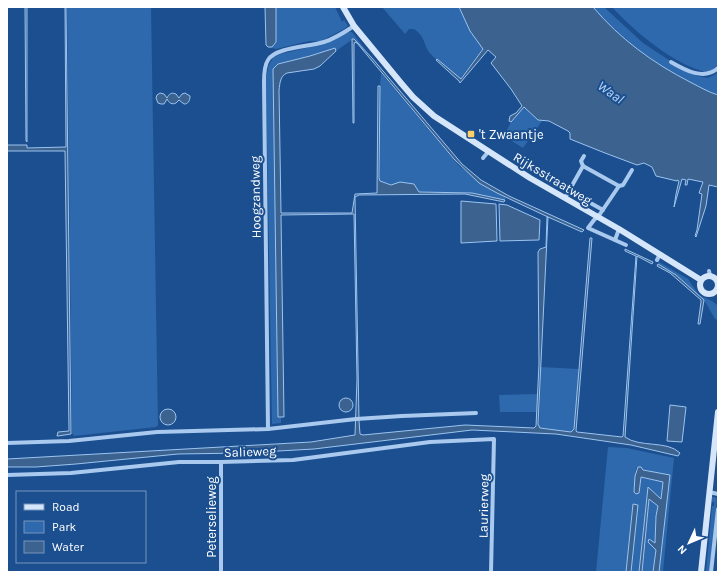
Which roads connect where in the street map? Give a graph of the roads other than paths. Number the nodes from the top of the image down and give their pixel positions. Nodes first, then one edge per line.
1 (343, 7) edge
2 (354, 26) junction
3 (671, 62) dead end
4 (718, 68) edge
5 (488, 152) junction
6 (584, 156) dead end
7 (483, 158) dead end
8 (584, 166) junction
9 (632, 170) dead end
10 (619, 186) junction
11 (570, 191) junction
12 (565, 198) junction
13 (603, 210) junction
14 (597, 217) junction
15 (620, 229) junction
16 (615, 240) junction
17 (626, 245) dead end
18 (713, 276) edge
19 (701, 280) junction
20 (716, 295) edge
21 (718, 412) edge
22 (476, 413) dead end
23 (268, 429) junction
24 (494, 440) joint
25 (7, 443) edge
26 (221, 462) junction
27 (7, 475) edge
28 (710, 492) junction
29 (718, 494) edge
30 (718, 509) edge
31 (221, 572) edge
32 (492, 572) edge
33 (701, 572) edge
34 (711, 572) edge

1 - 2 street, Rijksstraatweg
2 - 5 street, Rijksstraatweg
2 - 23 street, Hoogzandweg
3 - 4 street
5 - 7 street
5 - 12 street, Rijksstraatweg
6 - 8 street
8 - 10 street
8 - 11 street
9 - 10 street
10 - 13 street
11 - 12 street
11 - 13 street
12 - 14 street, Rijksstraatweg
13 - 14 street
14 - 15 street, Rijksstraatweg
14 - 16 street
15 - 16 street
15 - 19 street, Rijksstraatweg
16 - 17 street
18 - 19 street
18 - 20 street
19 - 20 street
21 - 28 street
22 - 23 street
23 - 25 street
24 - 26 street, Salieweg
24 - 32 street, Laurierweg
26 - 27 street, Salieweg
26 - 31 street, Peterselieweg
28 - 29 street
28 - 33 street
30 - 34 street

